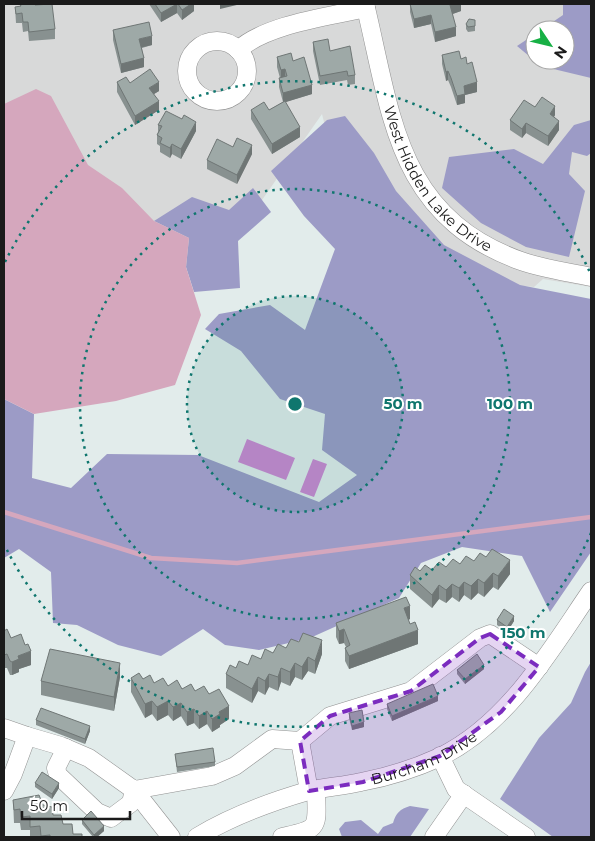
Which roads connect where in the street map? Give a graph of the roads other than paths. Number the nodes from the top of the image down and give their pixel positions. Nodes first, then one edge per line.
1 (366, 6) edge
2 (238, 50) dead end
3 (591, 277) edge
4 (591, 591) edge
5 (539, 666) junction
6 (4, 728) edge
7 (27, 736) junction
8 (300, 741) junction
9 (66, 748) junction
10 (440, 756) junction
11 (134, 790) junction
12 (4, 791) edge
13 (313, 791) junction
14 (464, 794) junction
15 (171, 837) edge
16 (197, 837) edge
17 (282, 837) edge
18 (434, 837) edge
19 (526, 837) edge

1 - 2 street
1 - 3 street, West Hidden Lake Drive
4 - 5 street, Burcham Drive
5 - 8 street
5 - 10 street, Burcham Drive
6 - 7 street
7 - 9 street
7 - 12 street
8 - 11 street
8 - 13 street
9 - 11 street
9 - 11 street
10 - 13 street, Burcham Drive
10 - 14 street
11 - 15 street
13 - 16 street, Burcham Drive
13 - 17 street
14 - 18 street
14 - 19 street

